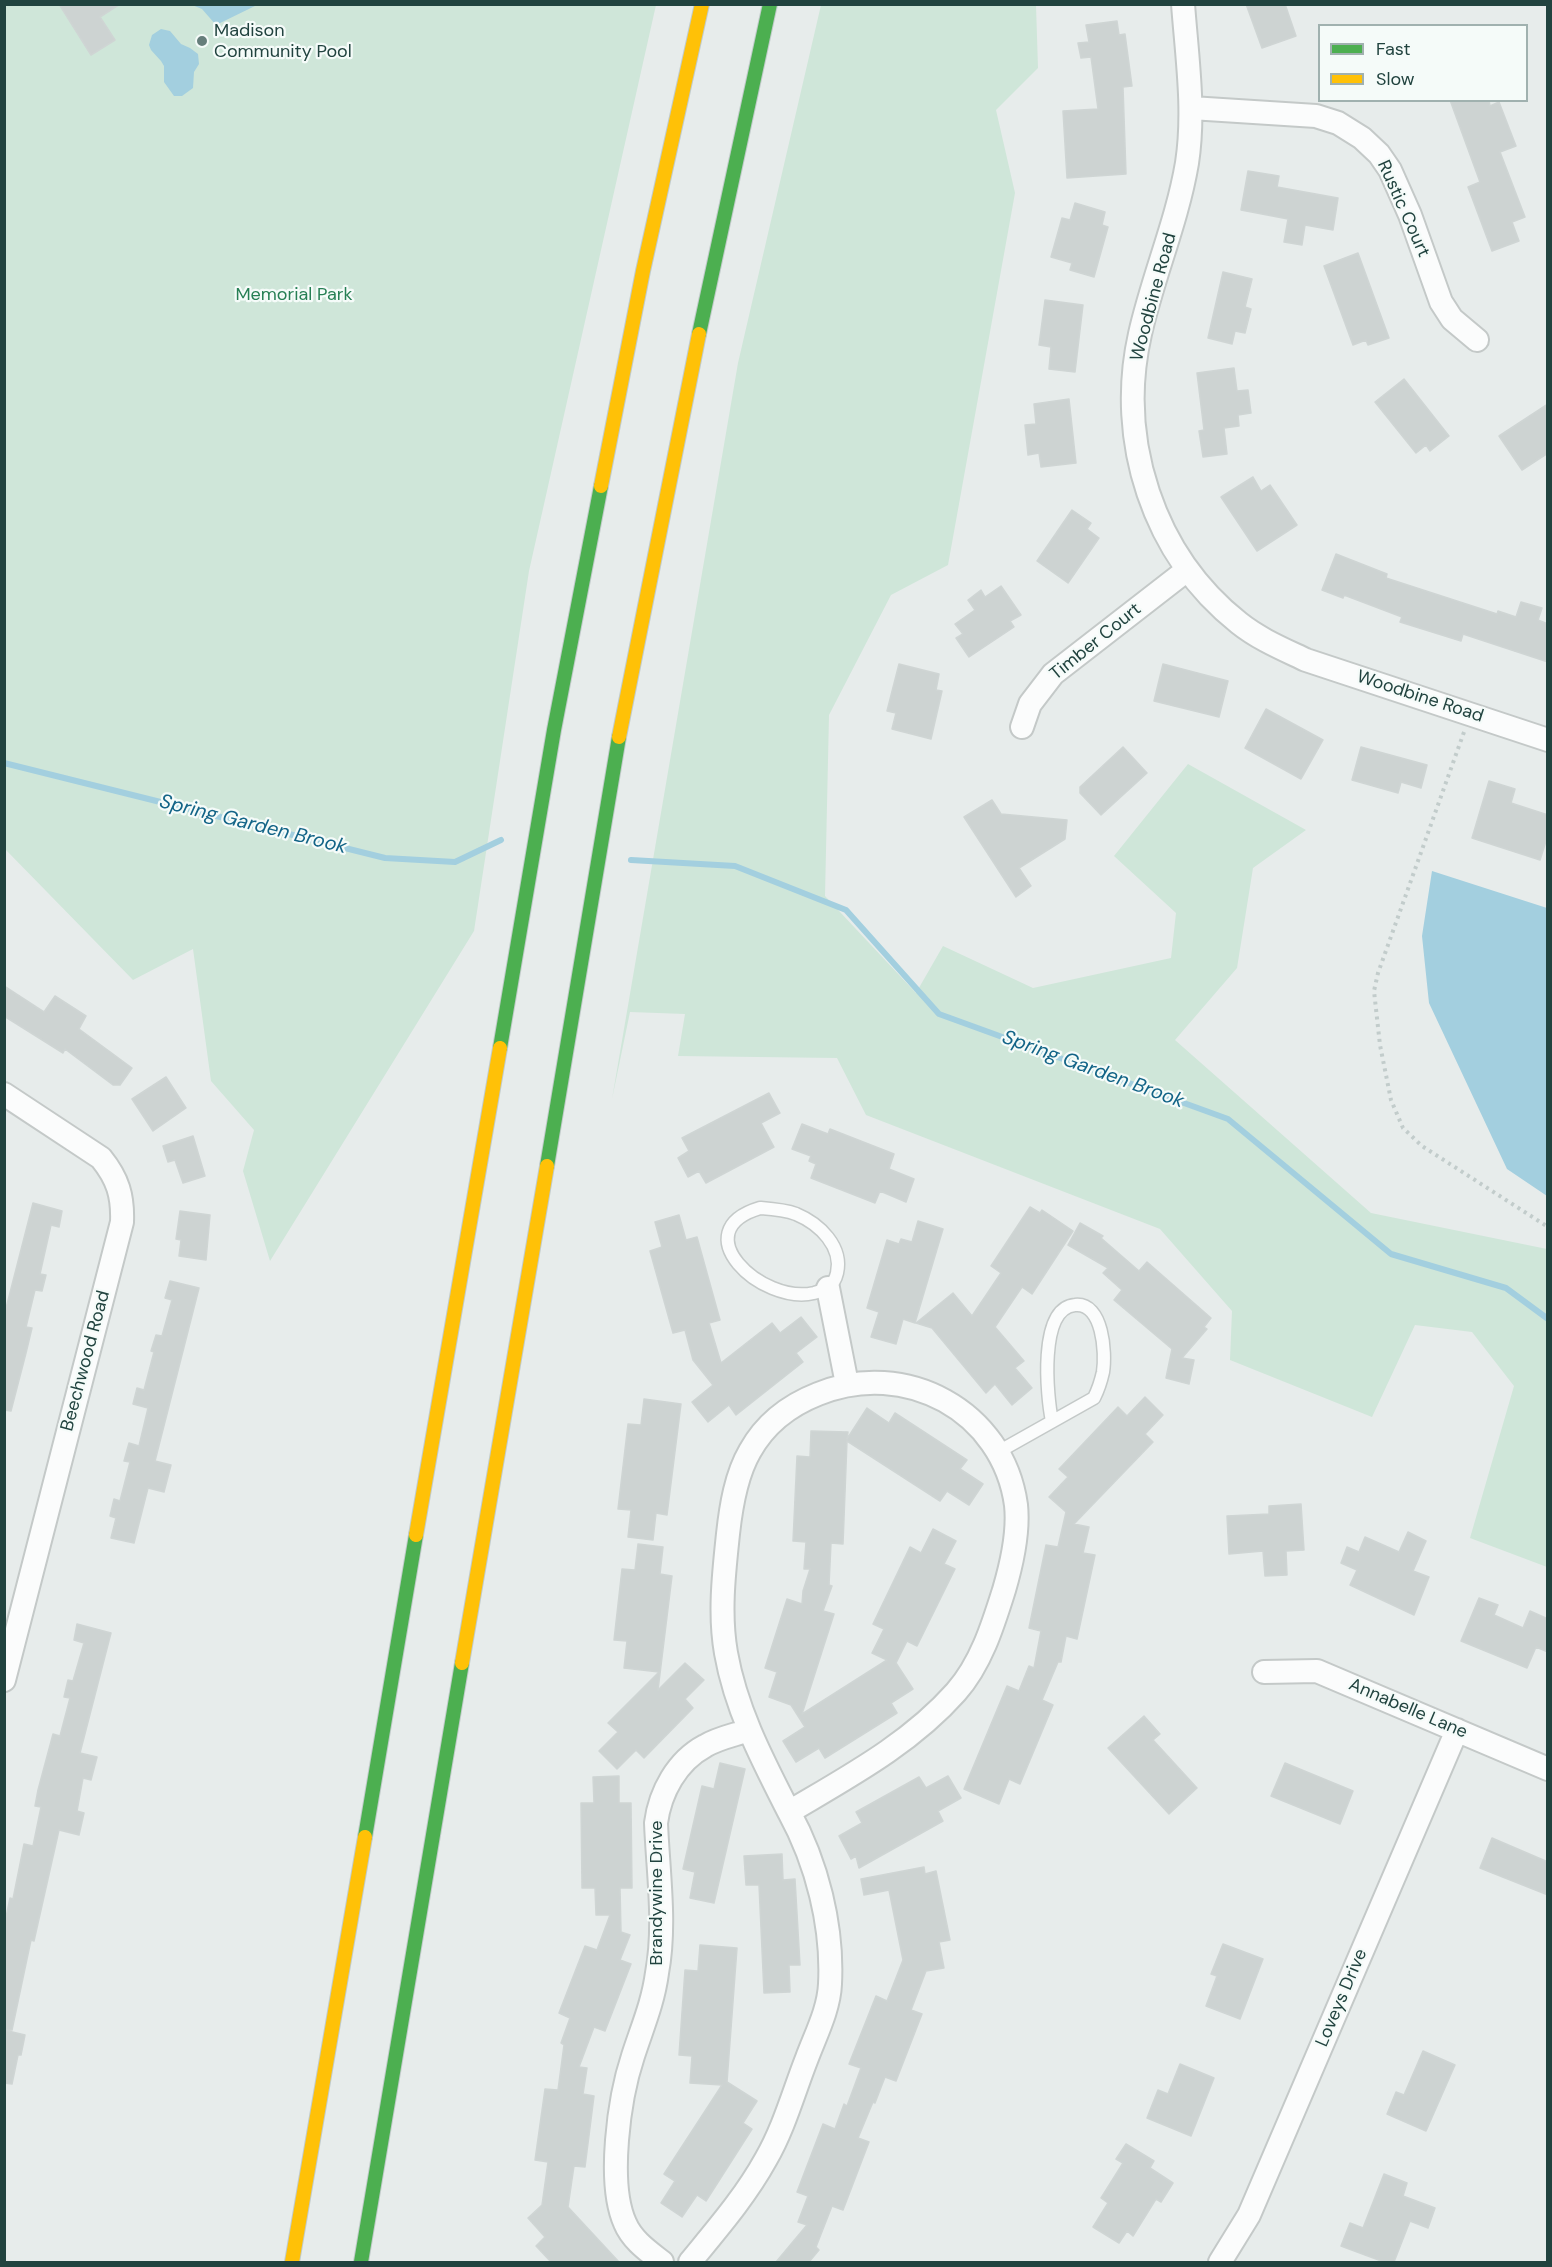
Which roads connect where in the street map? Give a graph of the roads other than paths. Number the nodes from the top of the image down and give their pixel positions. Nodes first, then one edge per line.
1 (702, 4) edge
2 (770, 4) edge
3 (1183, 4) edge
4 (1191, 108) junction
5 (1477, 340) dead end
6 (1187, 570) junction
7 (1022, 727) dead end
8 (1548, 740) edge
9 (4, 1094) edge
10 (828, 1288) junction
11 (846, 1384) junction
12 (1052, 1421) junction
13 (998, 1452) junction
14 (1264, 1672) dead end
15 (4, 1680) edge
16 (749, 1730) junction
17 (1457, 1730) junction
18 (1548, 1769) edge
19 (789, 1812) junction
20 (292, 2262) edge
21 (361, 2262) edge
22 (662, 2262) edge
23 (690, 2262) edge
24 (1220, 2262) edge

1 - 20 highway
2 - 21 highway
3 - 4 street, Woodbine Road
4 - 5 street, Rustic Court
4 - 6 street, Woodbine Road
6 - 7 street, Timber Court
6 - 8 street, Woodbine Road
9 - 15 street, Beechwood Road
10 - 10 lane
10 - 11 street
11 - 13 street
11 - 16 street
12 - 12 lane
12 - 13 lane
13 - 19 street
14 - 17 street, Annabelle Lane
16 - 19 street
16 - 22 street, Brandywine Drive
17 - 18 street, Annabelle Lane
17 - 24 street, Loveys Drive
19 - 23 street

